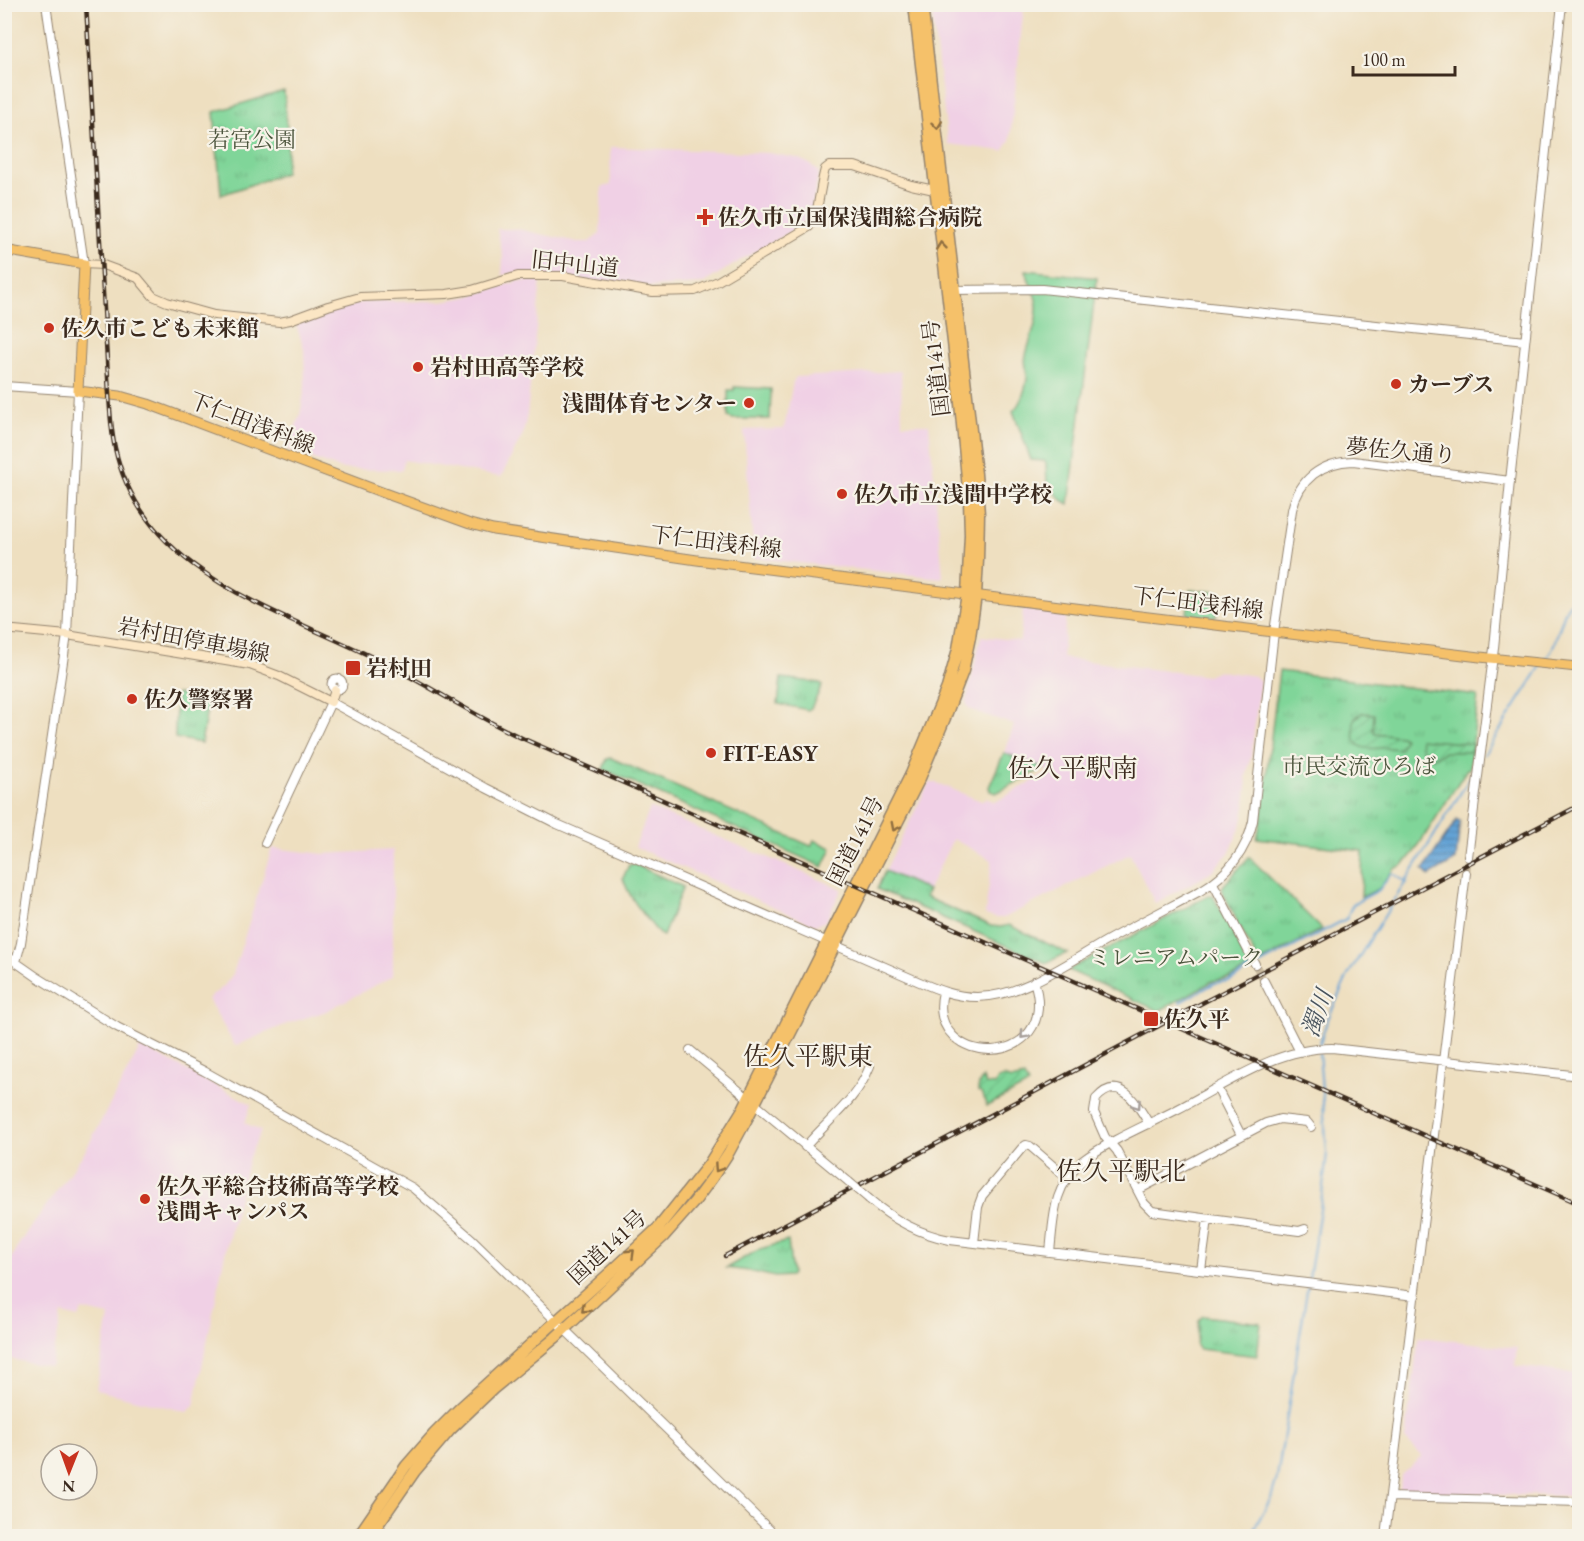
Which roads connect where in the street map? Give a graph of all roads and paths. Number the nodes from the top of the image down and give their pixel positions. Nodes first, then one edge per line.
1 (46, 4) edge
2 (914, 4) edge
3 (922, 4) edge
4 (1562, 4) edge
5 (940, 191) junction
6 (4, 250) edge
7 (84, 264) junction
8 (951, 290) junction
9 (1525, 342) junction
10 (4, 386) edge
11 (78, 391) junction
12 (1510, 481) junction
13 (971, 594) junction
14 (4, 629) edge
15 (1274, 632) junction
16 (67, 635) junction
17 (1493, 658) junction
18 (1577, 667) dead end
19 (335, 690) dead end
20 (331, 702) junction
21 (265, 843) dead end
22 (1468, 856) tunnel mouth
23 (1466, 873) tunnel mouth
24 (1213, 884) junction
25 (831, 942) junction
26 (4, 954) edge
27 (16, 962) junction
28 (1255, 964) tunnel mouth
29 (1034, 981) junction
30 (1264, 981) tunnel mouth
31 (943, 992) junction
32 (690, 1050) dead end
33 (1299, 1050) junction
34 (1443, 1061) junction
35 (870, 1066) dead end
36 (1580, 1076) edge
37 (1217, 1088) junction
38 (751, 1101) junction
39 (1149, 1124) junction
40 (1311, 1126) dead end
41 (1241, 1134) junction
42 (1112, 1144) junction
43 (805, 1147) junction
44 (1066, 1177) junction
45 (1138, 1190) junction
46 (1208, 1219) junction
47 (1305, 1229) dead end
48 (974, 1244) junction
49 (1050, 1252) junction
50 (1201, 1270) junction
51 (1415, 1296) junction
52 (561, 1325) junction
53 (1390, 1497) junction
54 (1580, 1502) edge
55 (358, 1536) edge
56 (370, 1536) edge
57 (776, 1536) edge
58 (1385, 1536) edge

1 - 7 street
2 - 5 highway, 国道141号
3 -> 5 highway, 国道141号
4 - 9 street
5 - 7 main road, 旧中山道
5 - 8 highway, 国道141号
6 - 7 main road
7 - 11 main road
8 - 9 street
8 - 13 highway, 国道141号
9 - 12 street
10 - 11 street
11 - 13 main road, 下仁田浅科線
11 - 16 street
12 - 15 street, 夢佐久通り
12 - 17 street
13 - 15 main road, 下仁田浅科線
13 - 25 highway, 国道141号
14 - 16 main road, 岩村田停車場線
15 - 17 main road, 下仁田浅科線
15 - 24 street, 夢佐久通り
16 - 20 main road, 岩村田停車場線
16 - 27 street
17 - 18 main road, 下仁田浅科線
17 - 22 street
19 - 20 main road
20 - 21 street
20 - 25 street, 夢佐久通り
23 - 34 street
24 - 28 street
24 - 29 street, 夢佐久通り
25 - 31 street, 夢佐久通り
25 - 38 highway, 国道141号
26 - 27 street
27 - 52 street
29 - 31 street, 夢佐久通り
29 -> 31 street
30 - 33 street
32 - 38 street
33 - 34 street
33 - 37 street
34 - 36 street
34 - 51 street
35 - 43 street
37 - 39 street
37 - 41 street
38 - 43 street
38 - 52 highway, 国道141号
39 - 42 street
42 -> 39 street
40 - 41 street
41 - 45 street
42 - 44 street
42 - 45 street
43 - 48 street, bridge
44 - 48 street
44 - 49 street
45 - 46 street
46 - 47 street
46 - 50 street
48 - 49 street
49 - 50 street
50 - 51 street
51 - 53 street
52 - 55 highway, 国道141号
52 - 56 highway, 国道141号
52 - 57 street
53 - 54 street
53 - 58 street

